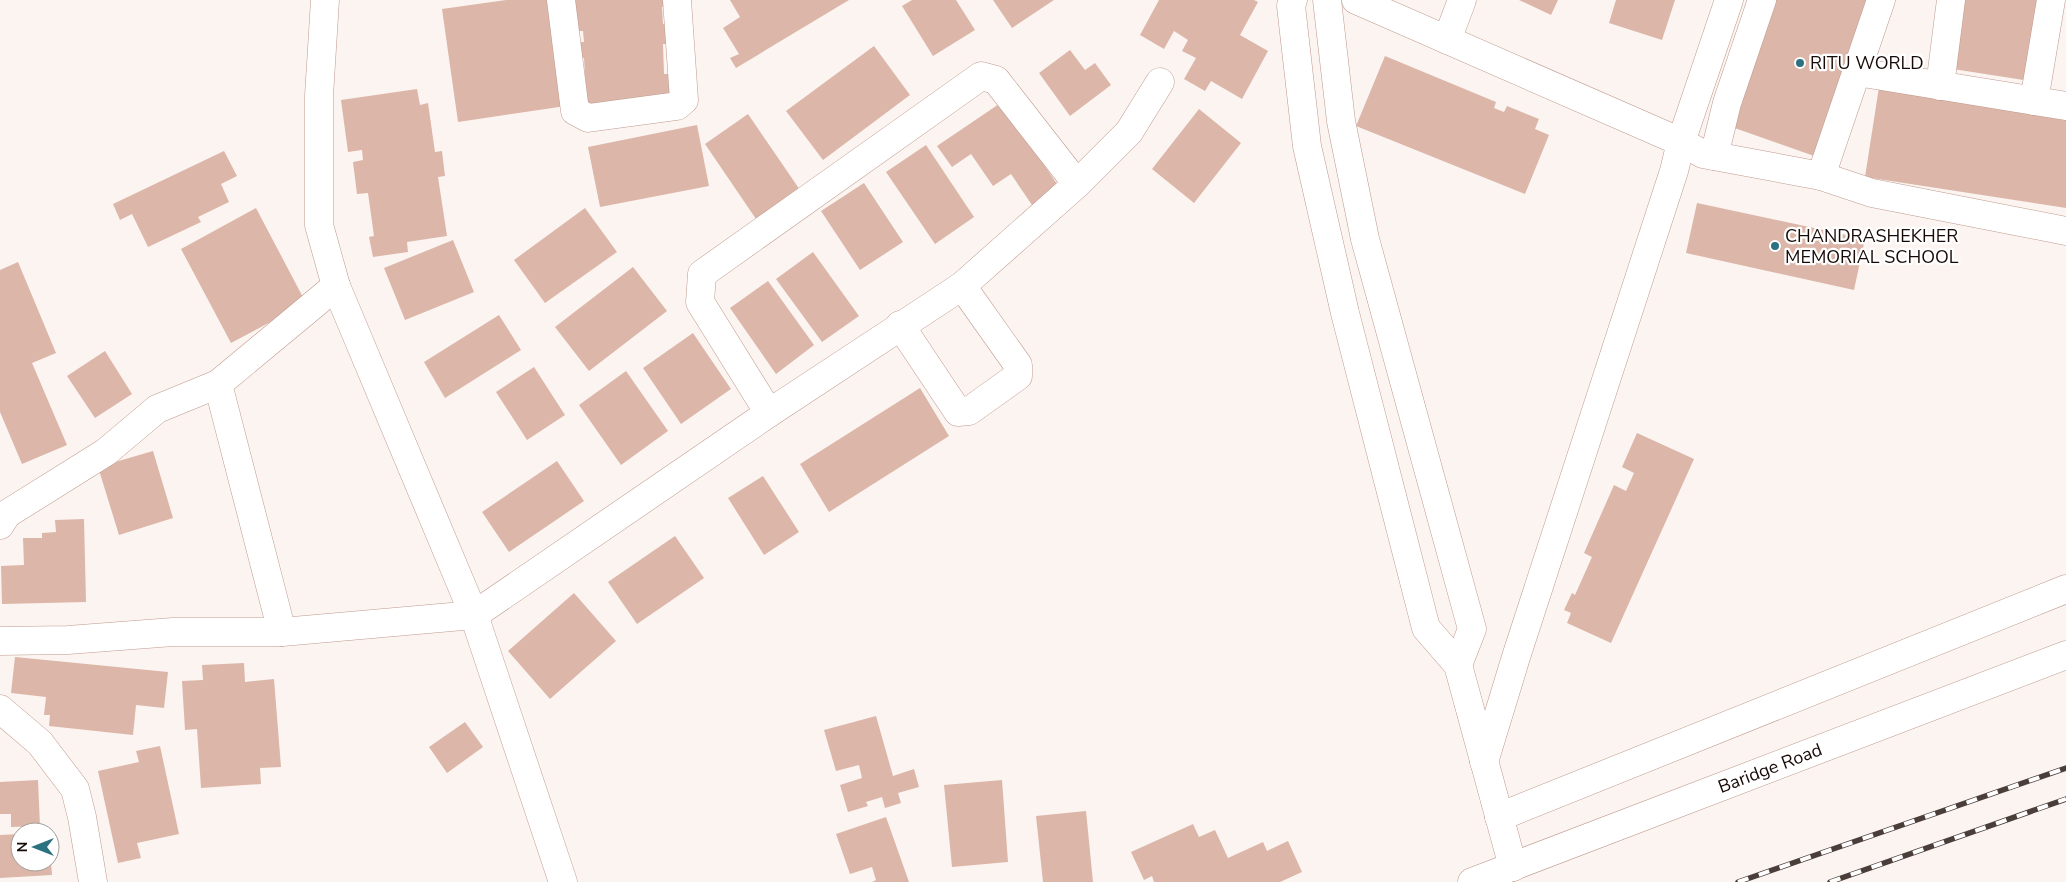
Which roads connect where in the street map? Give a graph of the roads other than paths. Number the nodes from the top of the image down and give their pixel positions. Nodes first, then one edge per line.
1 (325, 0) edge
2 (561, 0) edge
3 (677, 0) edge
4 (1293, 0) edge
5 (1327, 0) edge
6 (1356, 0) edge
7 (1462, 0) edge
8 (1729, 0) edge
9 (1762, 0) edge
10 (1881, 0) edge
11 (1951, 0) edge
12 (2051, 0) edge
13 (1447, 40) junction
14 (1857, 72) junction
15 (1160, 82) dead end
16 (1940, 86) junction
17 (2034, 101) junction
18 (2066, 106) edge
19 (1681, 142) junction
20 (1714, 156) junction
21 (1821, 176) junction
22 (1077, 184) junction
23 (2066, 231) edge
24 (336, 286) junction
25 (962, 286) junction
26 (900, 325) junction
27 (218, 384) junction
28 (769, 413) junction
29 (2, 512) edge
30 (2066, 589) edge
31 (474, 615) junction
32 (282, 632) junction
33 (0, 641) edge
34 (2066, 655) edge
35 (1458, 665) junction
36 (0, 710) edge
37 (1484, 762) junction
38 (1499, 817) junction
39 (1513, 867) junction
40 (93, 882) edge
41 (563, 882) edge
42 (1472, 882) edge

1 - 24 street
2 - 3 street
4 - 35 street
5 - 35 street
6 - 13 street
7 - 13 street
8 - 19 street
9 - 20 street
10 - 14 street
11 - 16 street
12 - 17 street
13 - 19 street
14 - 16 street
14 - 21 street
15 - 22 street
16 - 17 street
17 - 18 street
19 - 20 street
19 - 37 street
20 - 21 street
21 - 23 street
22 - 25 street
22 - 28 street
24 - 27 street
24 - 31 street
25 - 26 street
25 - 26 street
26 - 28 street
27 - 29 street
27 - 32 street
28 - 31 street
30 - 38 street
31 - 32 street
31 - 41 street
32 - 33 street
34 - 39 street, Baridge Road
35 - 37 street
36 - 40 street
37 - 38 street
38 - 39 street
39 - 42 street, Baridge Road

